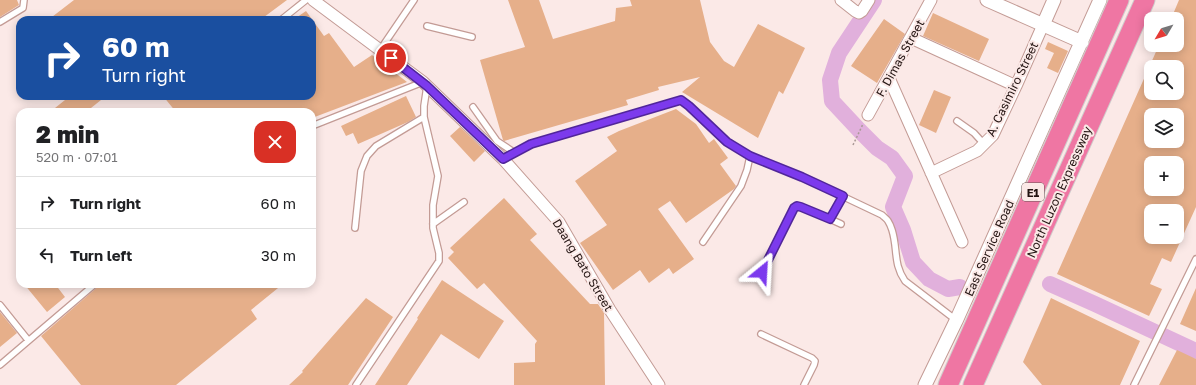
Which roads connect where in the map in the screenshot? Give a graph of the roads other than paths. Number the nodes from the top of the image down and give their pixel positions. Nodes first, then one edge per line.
1 (24, 0) edge
2 (306, 0) edge
3 (312, 0) edge
4 (414, 0) edge
5 (841, 0) edge
6 (869, 0) edge
7 (931, 0) edge
8 (987, 0) edge
9 (1054, 0) edge
10 (1100, 0) edge
11 (1119, 0) edge
12 (1146, 0) edge
13 (286, 16) edge
14 (0, 22) edge
15 (1043, 25) junction
16 (427, 26) dead end
17 (472, 37) dead end
18 (911, 38) junction
19 (1082, 42) junction
20 (380, 50) junction
21 (888, 78) junction
22 (425, 84) junction
23 (1016, 86) junction
24 (473, 106) dead end
25 (868, 115) road end
26 (424, 117) junction
27 (957, 121) dead end
28 (316, 125) edge
29 (984, 144) junction
30 (515, 153) junction
31 (750, 156) junction
32 (503, 159) junction
33 (931, 173) junction
34 (843, 196) junction
35 (464, 202) dead end
36 (830, 219) junction
37 (433, 224) junction
38 (841, 224) dead end
39 (355, 228) dead end
40 (703, 242) dead end
41 (962, 242) dead end
42 (1196, 259) edge
43 (762, 272) dead end
44 (90, 288) edge
45 (0, 306) edge
46 (956, 321) junction
47 (761, 334) dead end
48 (28, 340) junction
49 (0, 364) edge
50 (356, 385) edge
51 (659, 385) edge
52 (804, 385) edge
53 (925, 385) edge
54 (948, 385) edge
55 (973, 385) edge
56 (1134, 385) edge

1 - 14 lane
2 - 13 lane
3 - 20 street, Daang Bato Street
4 - 20 lane
5 - 6 street
7 - 18 street, F. Dimas Street
8 - 15 street
9 - 15 street, A. Casimiro Street
10 - 19 street, East Service Road
11 - 54 highway, North Luzon Expressway / E1
12 - 55 highway, North Luzon Expressway / E1
15 - 19 street
15 - 23 street, A. Casimiro Street
16 - 17 lane
18 - 21 street, F. Dimas Street
18 - 23 street
19 - 46 street, East Service Road
20 - 22 street, Daang Bato Street
21 - 25 street, F. Dimas Street
21 - 33 street
22 - 26 lane
22 - 28 lane
22 - 32 street, Daang Bato Street
23 - 29 street, A. Casimiro Street
24 - 30 lane
26 - 37 lane
26 - 39 lane
27 - 29 lane
29 - 33 street, A. Casimiro Street
30 - 31 lane
30 - 32 lane
31 - 34 lane
31 - 40 lane
32 - 51 street, Daang Bato Street
33 - 41 street
34 - 36 lane
34 - 46 lane
35 - 37 lane
36 - 38 lane
36 - 43 lane
37 - 50 lane
42 - 56 lane
44 - 48 lane
45 - 48 lane
46 - 53 street, East Service Road
47 - 52 lane
48 - 49 lane

